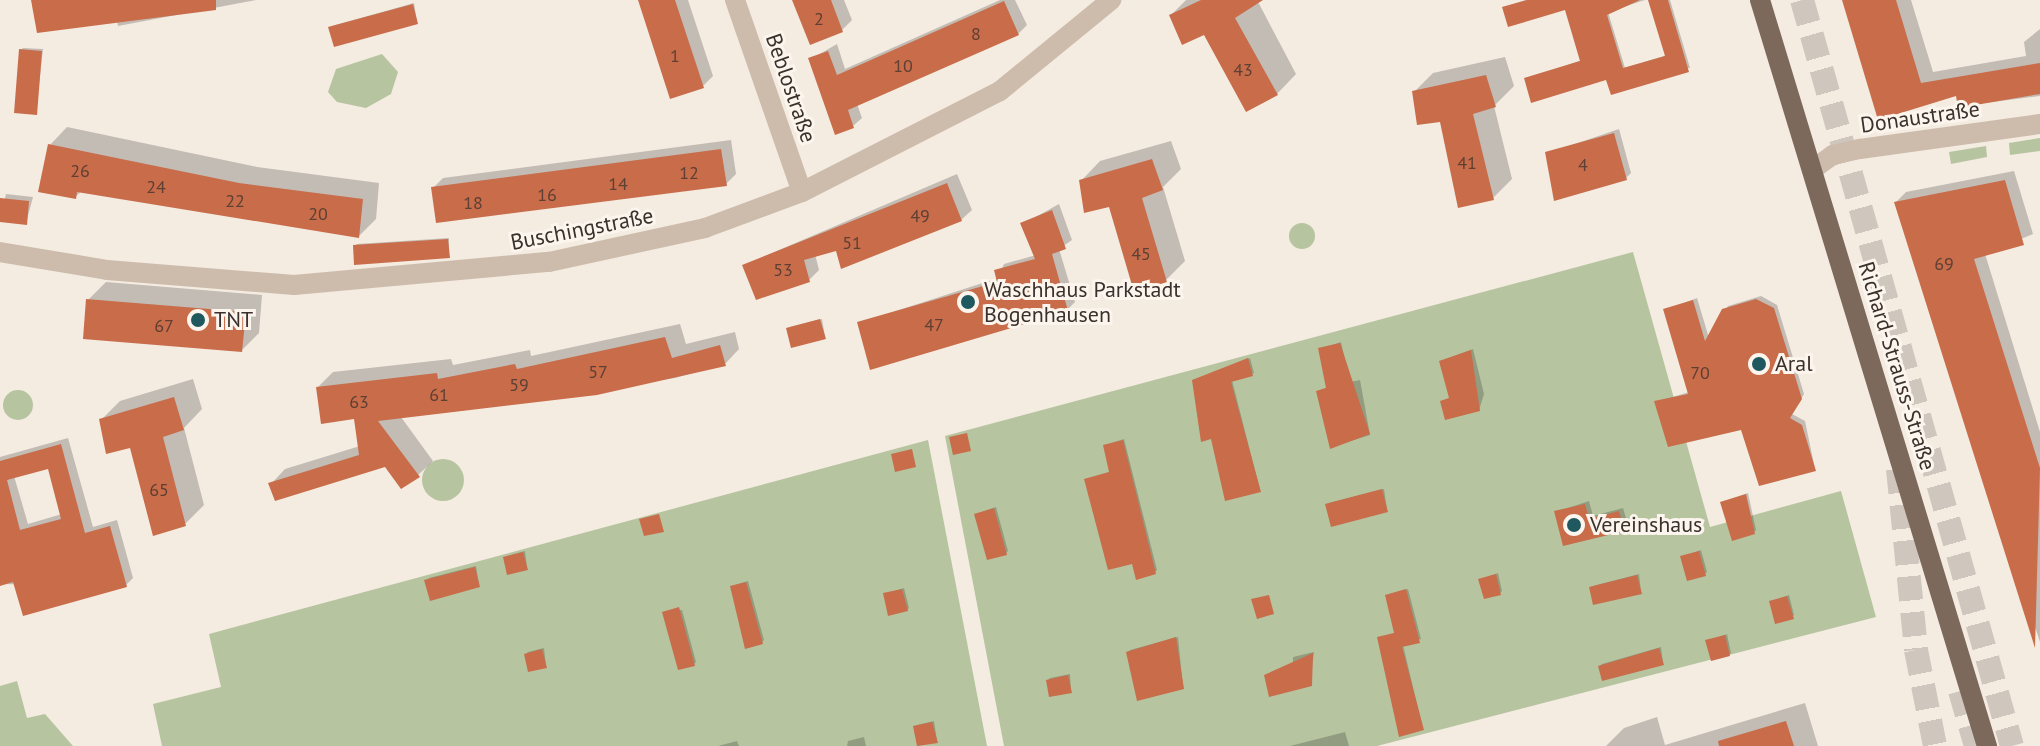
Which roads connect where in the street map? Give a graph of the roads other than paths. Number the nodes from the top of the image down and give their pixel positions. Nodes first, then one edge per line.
1 (735, 0) edge
2 (1111, 0) edge
3 (1760, 0) edge
4 (2040, 124) edge
5 (1812, 170) junction
6 (802, 192) junction
7 (0, 252) edge
8 (1987, 746) edge

1 - 6 street, Beblostraße
2 - 6 street, Buschingstraße
3 - 5 main road, Richard-Strauss-Straße
4 - 5 street, Donaustraße
5 - 8 main road, Richard-Strauss-Straße
6 - 7 street, Buschingstraße

